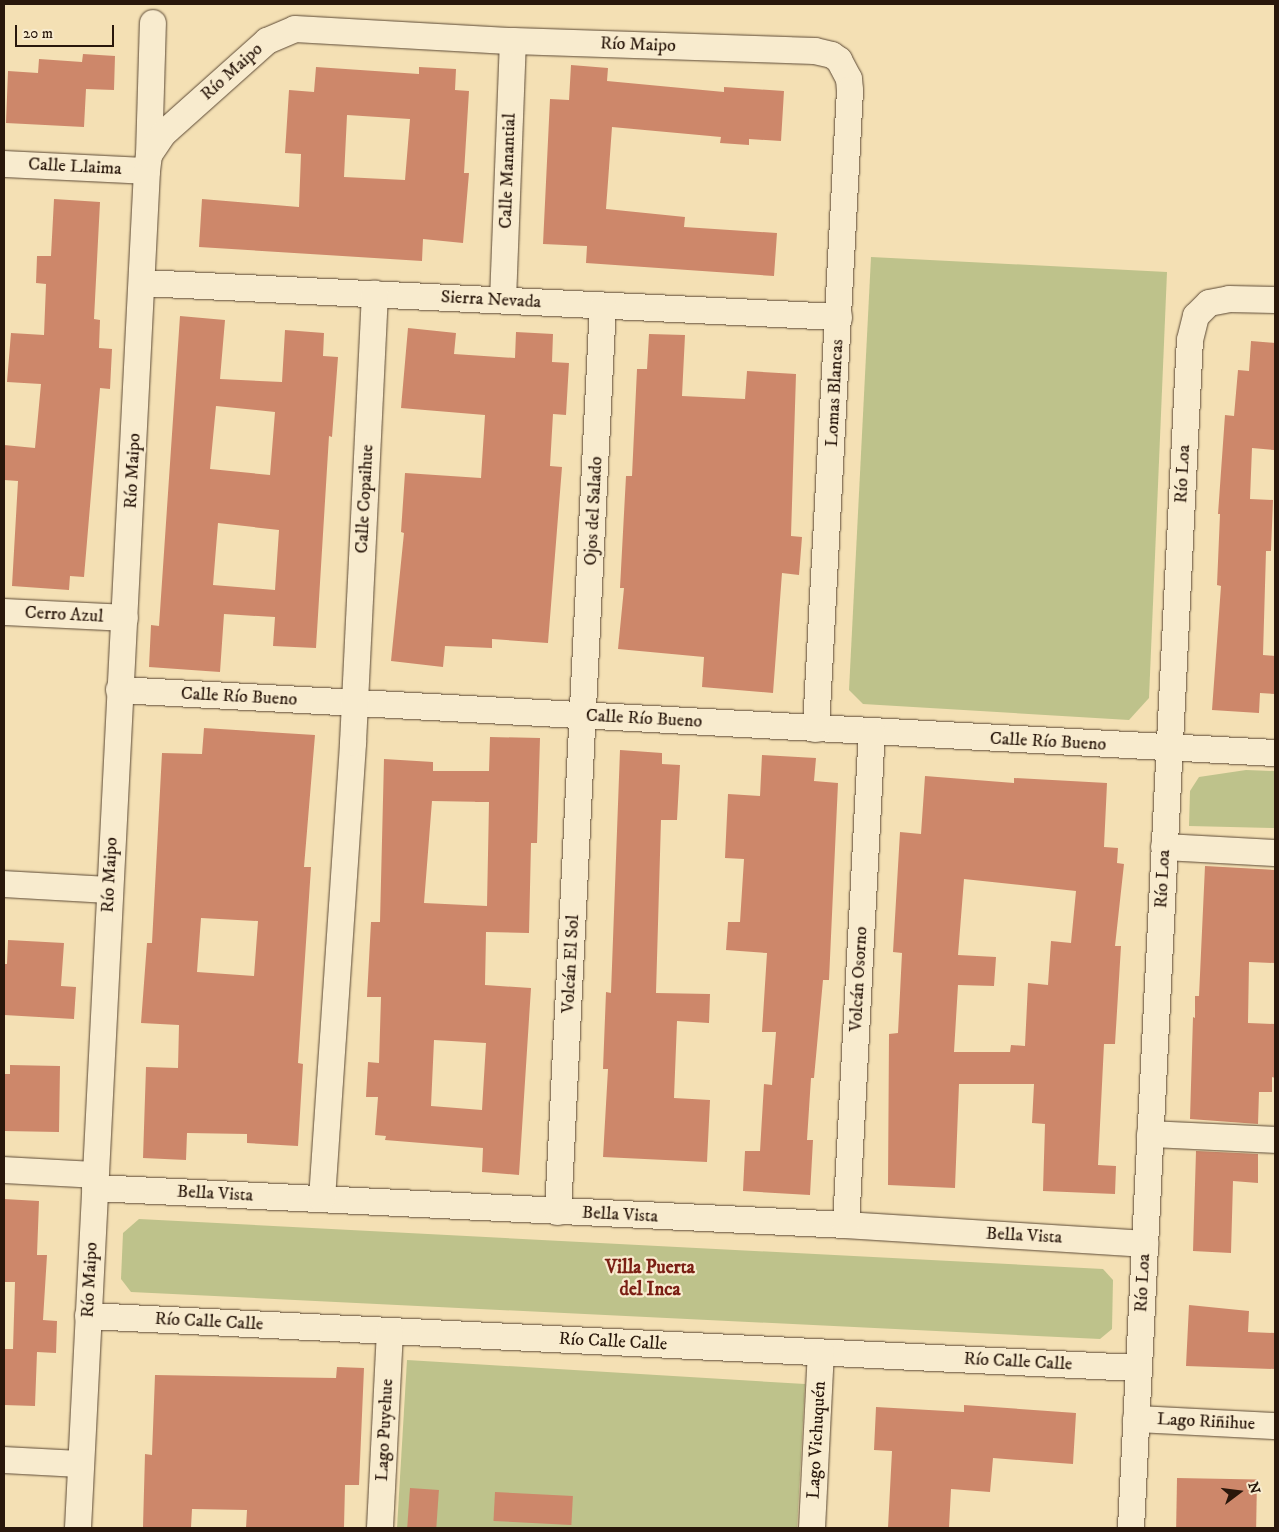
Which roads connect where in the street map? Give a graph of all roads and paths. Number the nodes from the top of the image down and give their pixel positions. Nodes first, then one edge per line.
1 (153, 23) dead end
2 (513, 41) junction
3 (839, 60) joint
4 (148, 163) junction
5 (4, 164) edge
6 (143, 283) junction
7 (376, 294) junction
8 (503, 300) junction
9 (1275, 300) edge
10 (603, 306) junction
11 (839, 317) junction
12 (4, 612) edge
13 (125, 618) junction
14 (119, 690) junction
15 (355, 703) junction
16 (584, 716) junction
17 (816, 729) junction
18 (872, 732) junction
19 (1169, 749) junction
20 (1275, 753) edge
21 (1164, 847) junction
22 (1275, 853) edge
23 (4, 884) edge
24 (109, 890) junction
25 (1150, 1134) junction
26 (1275, 1140) edge
27 (4, 1170) edge
28 (95, 1182) junction
29 (322, 1199) junction
30 (558, 1212) junction
31 (846, 1225) junction
32 (1145, 1244) junction
33 (88, 1316) junction
34 (390, 1331) junction
35 (821, 1353) junction
36 (1138, 1368) junction
37 (1136, 1419) junction
38 (1275, 1426) edge
39 (4, 1460) edge
40 (81, 1464) junction
41 (78, 1528) edge
42 (380, 1528) edge
43 (812, 1528) edge
44 (1131, 1528) edge

1 - 4 street
2 - 3 street, Río Maipo
2 - 4 street, Río Maipo
2 - 8 street, Calle Manantial
3 - 11 street, Lomas Blancas
4 - 5 street, Calle Llaima
4 - 6 street, Río Maipo
6 - 7 street, Sierra Nevada
6 - 13 street, Río Maipo
7 - 8 street, Sierra Nevada
7 - 15 street, Calle Copaihue
8 - 10 street, Sierra Nevada
9 - 19 street, Río Loa
10 - 11 street, Sierra Nevada
10 - 16 street, Ojos del Salado
11 - 17 street, Lomas Blancas
12 - 13 street, Cerro Azul
13 - 14 street, Río Maipo
14 - 15 street, Calle Río Bueno
14 - 24 street, Río Maipo
15 - 16 street, Calle Río Bueno
15 - 29 street, Calle Copaihue
16 - 17 street, Calle Río Bueno
16 - 30 street, Volcán El Sol
17 - 18 street, Calle Río Bueno
18 - 19 street, Calle Río Bueno
18 - 31 street, Volcán Osorno
19 - 20 street, Calle Río Bueno
19 - 21 street, Río Loa
21 - 22 street
21 - 25 street, Río Loa
23 - 24 street
24 - 28 street, Río Maipo
25 - 26 street
25 - 32 street, Río Loa
27 - 28 street, Bella Vista
28 - 29 street, Bella Vista
28 - 33 street, Río Maipo
29 - 30 street, Bella Vista
30 - 31 street, Bella Vista
31 - 32 street, Bella Vista
32 - 36 street, Río Loa
33 - 34 street, Río Calle Calle
33 - 40 street, Río Maipo
34 - 35 street, Río Calle Calle
34 - 42 street, Lago Puyehue
35 - 36 street, Río Calle Calle
35 - 43 street, Lago Vichuquén
36 - 37 street, Río Loa
37 - 38 street, Lago Riñihue
37 - 44 street, Río Loa
39 - 40 street
40 - 41 street, Río Maipo

